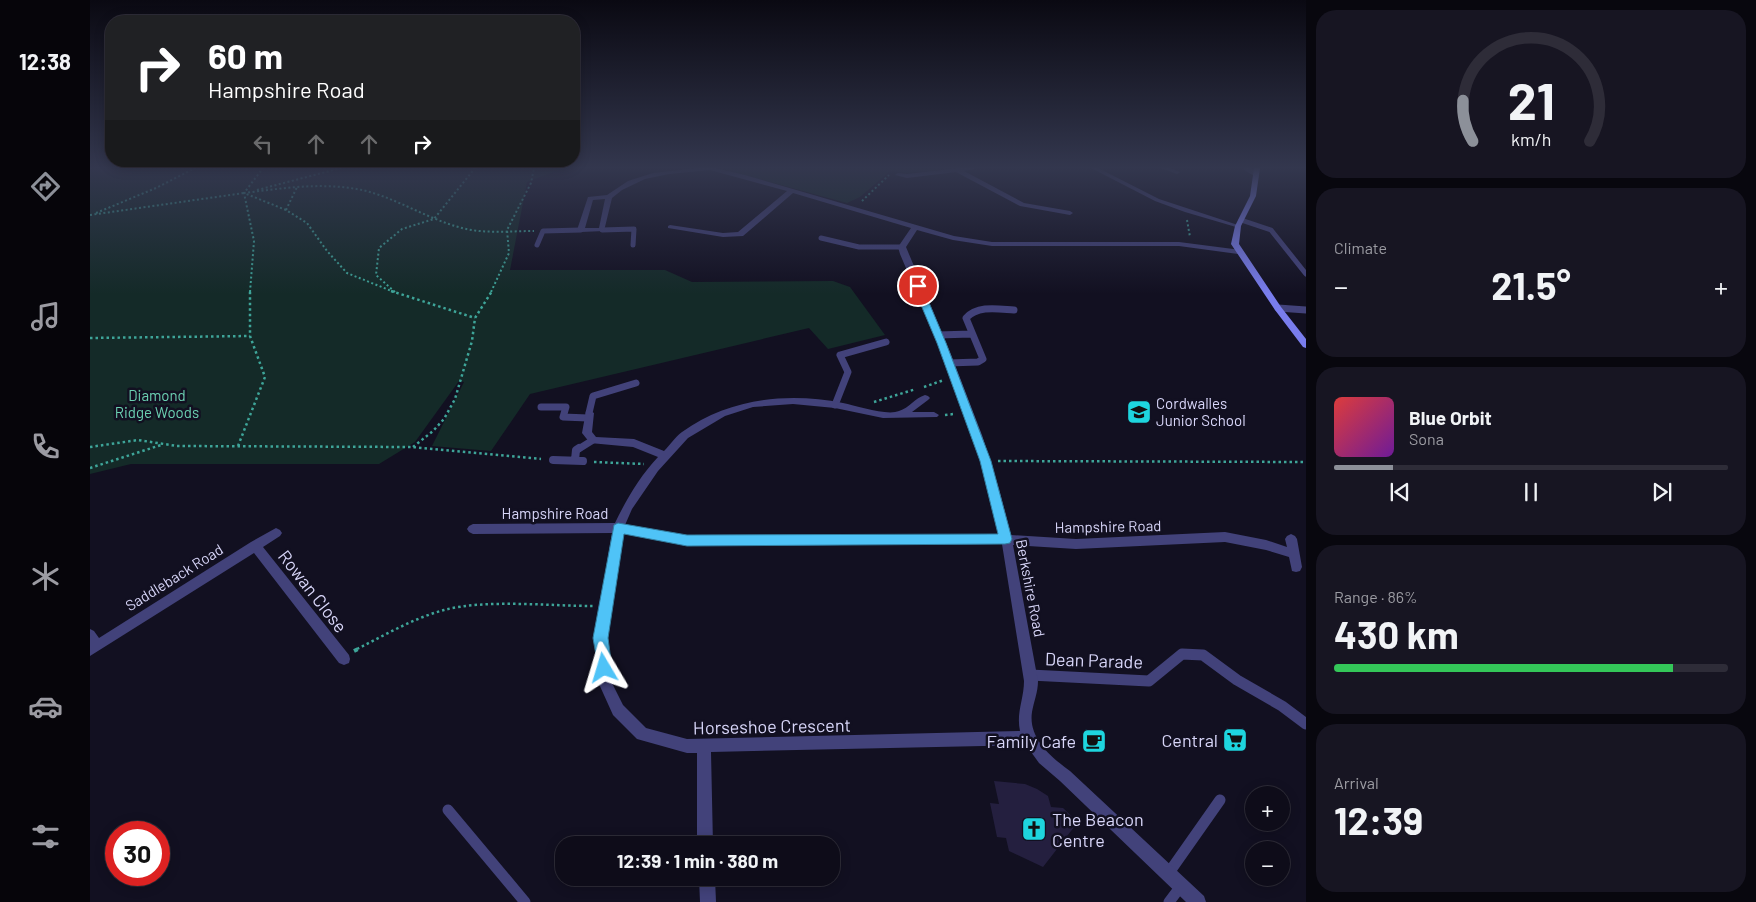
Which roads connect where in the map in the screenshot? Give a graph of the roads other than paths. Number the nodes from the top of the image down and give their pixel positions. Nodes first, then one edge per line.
1 (587, 210) edge
2 (606, 210) edge
3 (767, 210) edge
4 (858, 210) edge
5 (1050, 210) edge
6 (1181, 210) edge
7 (1246, 210) edge
8 (1070, 213) dead end
9 (1239, 223) junction
10 (670, 227) dead end
11 (915, 227) junction
12 (581, 230) junction
13 (602, 230) junction
14 (821, 238) dead end
15 (537, 245) dead end
16 (633, 245) dead end
17 (902, 247) junction
18 (1238, 252) junction
19 (1306, 274) edge
20 (1278, 308) junction
21 (1014, 310) dead end
22 (1306, 310) edge
23 (971, 334) junction
24 (938, 335) junction
25 (886, 342) dead end
26 (1306, 345) edge
27 (948, 363) junction
28 (636, 383) dead end
29 (926, 398) dead end
30 (835, 405) junction
31 (541, 407) dead end
32 (900, 415) junction
33 (934, 415) dead end
34 (588, 416) junction
35 (593, 440) junction
36 (665, 456) junction
37 (553, 460) road end
38 (618, 528) junction
39 (473, 529) dead end
40 (276, 533) dead end
41 (1005, 539) junction
42 (1291, 539) dead end
43 (255, 545) junction
44 (1294, 554) junction
45 (1296, 567) dead end
46 (92, 644) edge
47 (344, 659) road end
48 (1030, 675) junction
49 (1306, 724) edge
50 (1029, 738) junction
51 (704, 746) junction
52 (1220, 800) dead end
53 (448, 810) dead end
54 (705, 836) edge
55 (1168, 874) junction
56 (707, 886) edge
57 (1181, 886) junction
58 (525, 902) edge
59 (708, 902) edge
60 (1170, 902) edge
61 (1198, 902) edge

1 - 12 street
2 - 13 street
3 - 10 street
4 - 11 street
5 - 8 street
6 - 9 street
7 - 9 street
9 - 18 street
9 - 19 lane
11 - 17 street
11 - 18 street
12 - 13 street
12 - 15 lane
13 - 16 lane
14 - 17 lane
17 - 24 street, Berkshire Road
18 - 20 street
20 - 22 lane
20 - 26 street
21 - 23 lane
23 - 24 lane
23 - 27 lane
24 - 27 street, Berkshire Road
25 - 30 lane
27 - 41 street, Berkshire Road
28 - 34 lane
29 - 32 street
30 - 32 street, Horseshoe Crescent
30 - 36 street, Horseshoe Crescent
31 - 34 lane
32 - 33 street, Horseshoe Crescent
34 - 35 street
35 - 36 street
35 - 37 lane
36 - 38 street, Horseshoe Crescent
38 - 39 street, Hampshire Road
38 - 41 street, Hampshire Road
38 - 51 street, Horseshoe Crescent
40 - 43 street, Saddleback Road
41 - 44 street, Hampshire Road
41 - 48 street, Berkshire Road
42 - 44 street
43 - 46 street, Saddleback Road
43 - 47 street, Rowan Close
44 - 45 street
48 - 49 lane, Dean Parade
48 - 50 street, Berkshire Road
50 - 51 street, Horseshoe Crescent
50 - 55 street, Berkshire Road
51 - 54 street
52 - 55 lane
53 - 58 lane
55 - 57 street, Berkshire Road
56 - 59 street
57 - 60 lane
57 - 61 street, Berkshire Road

